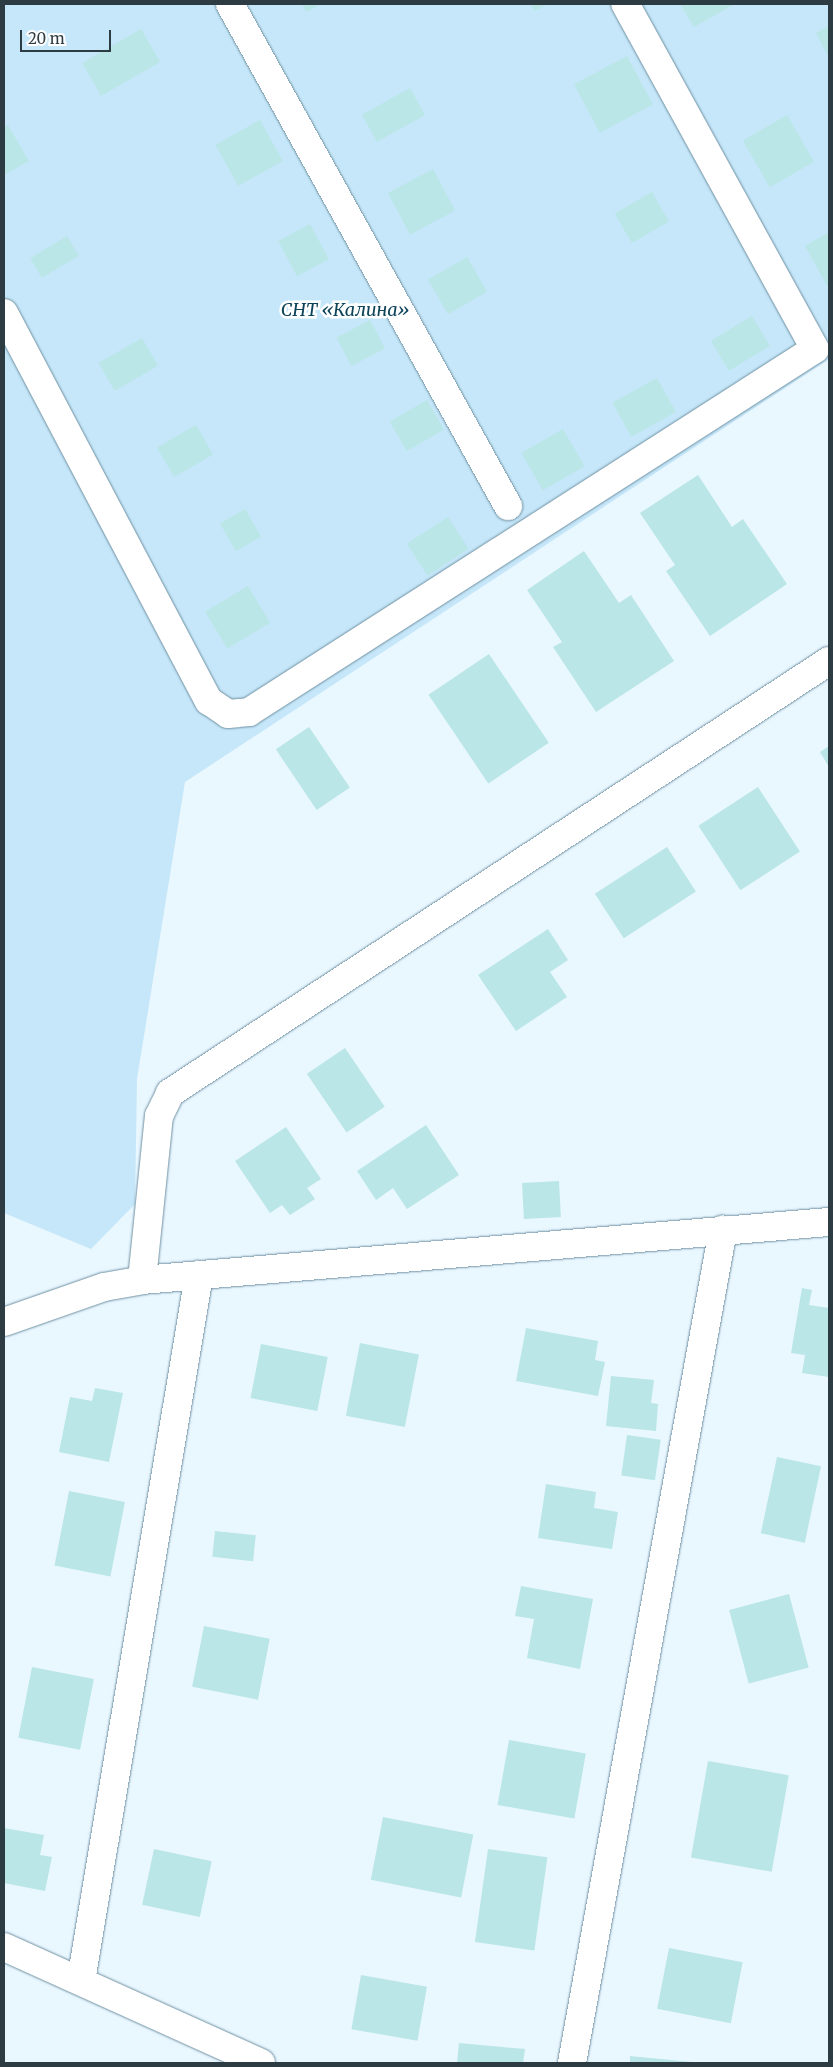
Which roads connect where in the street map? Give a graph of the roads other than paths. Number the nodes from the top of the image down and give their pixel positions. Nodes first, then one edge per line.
1 (230, 4) edge
2 (624, 4) edge
3 (4, 312) edge
4 (508, 506) dead end
5 (829, 662) edge
6 (829, 1222) edge
7 (723, 1230) junction
8 (199, 1275) junction
9 (142, 1280) junction
10 (4, 1322) edge
11 (4, 1947) edge
12 (81, 1981) junction
13 (261, 2063) edge
14 (572, 2063) edge

1 - 4 street
2 - 3 street
5 - 9 street
6 - 7 street
7 - 8 street
7 - 14 street
8 - 9 street
8 - 12 street
9 - 10 street
11 - 12 street
12 - 13 street

